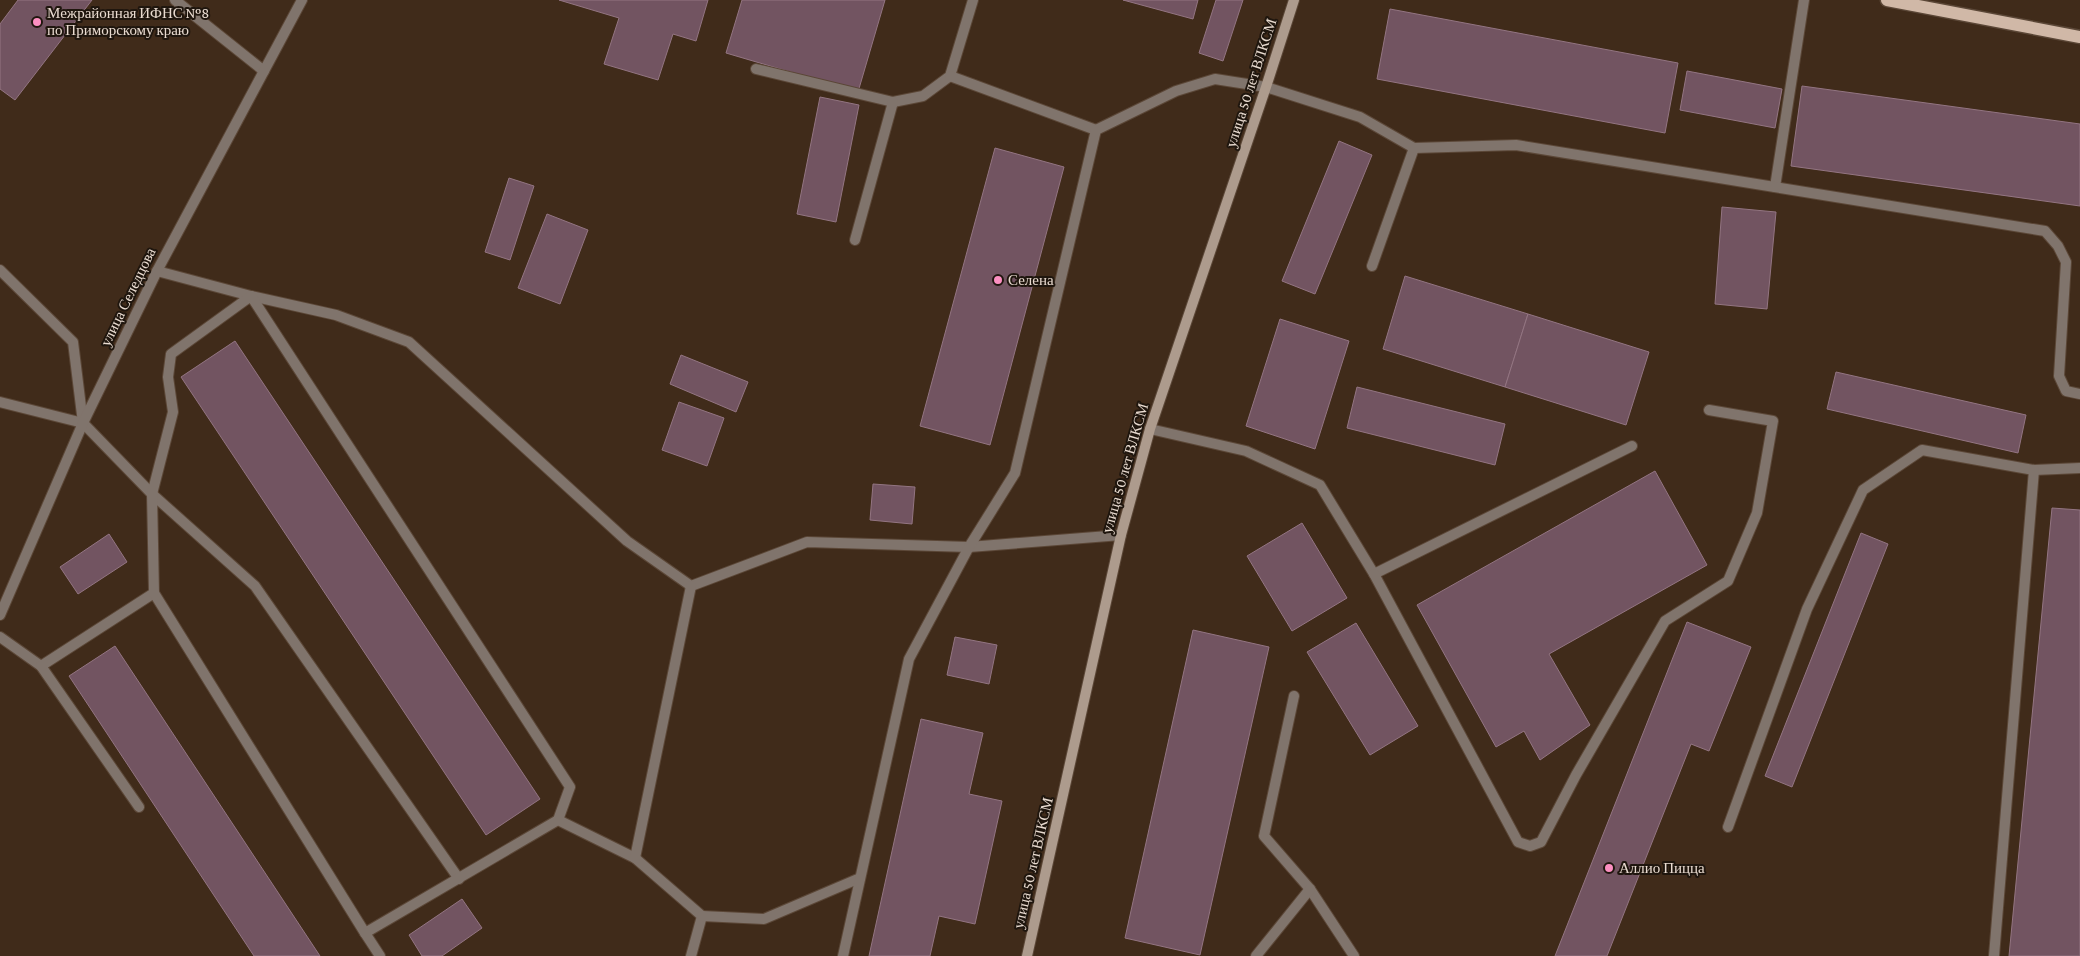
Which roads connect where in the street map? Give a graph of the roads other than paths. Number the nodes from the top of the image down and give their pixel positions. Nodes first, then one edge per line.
1 (175, 0) edge
2 (302, 0) edge
3 (973, 0) edge
4 (1294, 0) edge
5 (1804, 0) edge
6 (1888, 0) edge
7 (1913, 3) edge
8 (2080, 37) edge
9 (756, 69) dead end
10 (264, 71) junction
11 (950, 76) junction
12 (1266, 87) junction
13 (893, 102) junction
14 (1096, 130) junction
15 (1414, 148) junction
16 (1776, 188) junction
17 (855, 240) dead end
18 (1372, 266) dead end
19 (0, 270) edge
20 (157, 271) junction
21 (251, 296) junction
22 (2080, 394) edge
23 (0, 402) edge
24 (1709, 410) dead end
25 (83, 423) junction
26 (1150, 429) junction
27 (1632, 446) dead end
28 (2080, 468) edge
29 (2034, 470) junction
30 (152, 494) junction
31 (1122, 536) junction
32 (969, 547) junction
33 (1374, 574) junction
34 (692, 586) junction
35 (154, 593) junction
36 (0, 616) edge
37 (0, 637) edge
38 (41, 666) junction
39 (1294, 696) dead end
40 (139, 808) dead end
41 (558, 820) junction
42 (1728, 827) dead end
43 (635, 858) junction
44 (860, 878) junction
45 (459, 879) junction
46 (1310, 889) junction
47 (702, 916) junction
48 (366, 934) junction
49 (380, 956) edge
50 (691, 956) edge
51 (843, 956) edge
52 (1027, 956) edge
53 (1256, 956) edge
54 (1354, 956) edge
55 (1994, 956) edge

1 - 10 street
2 - 10 street, улица Селедцова
3 - 11 street
4 - 12 street, улица 50 лет ВЛКСМ
5 - 16 street
6 - 7 main road
7 - 8 main road
9 - 13 street
10 - 20 street, улица Селедцова
11 - 13 street
11 - 14 street
12 - 14 street
12 - 15 street
12 - 26 street, улица 50 лет ВЛКСМ
13 - 17 street
14 - 32 street
15 - 16 street
15 - 18 street
16 - 22 street
19 - 25 street
20 - 21 street
20 - 25 street, улица Селедцова
21 - 30 street
21 - 34 street
21 - 41 street
23 - 25 street
24 - 33 street
25 - 30 street
25 - 36 street, улица Селедцова
26 - 31 street, улица 50 лет ВЛКСМ
26 - 33 street
27 - 33 street
28 - 29 street
29 - 42 street
29 - 55 street
30 - 35 street
30 - 45 street
31 - 32 street
31 - 52 street, улица 50 лет ВЛКСМ
32 - 34 street
32 - 44 street
34 - 43 street
35 - 38 street
35 - 48 street
37 - 38 street
38 - 40 street
39 - 46 street
41 - 43 street
41 - 45 street
43 - 47 street
44 - 47 street
44 - 51 street
45 - 48 street
46 - 53 street
46 - 54 street
47 - 50 street
48 - 49 street

